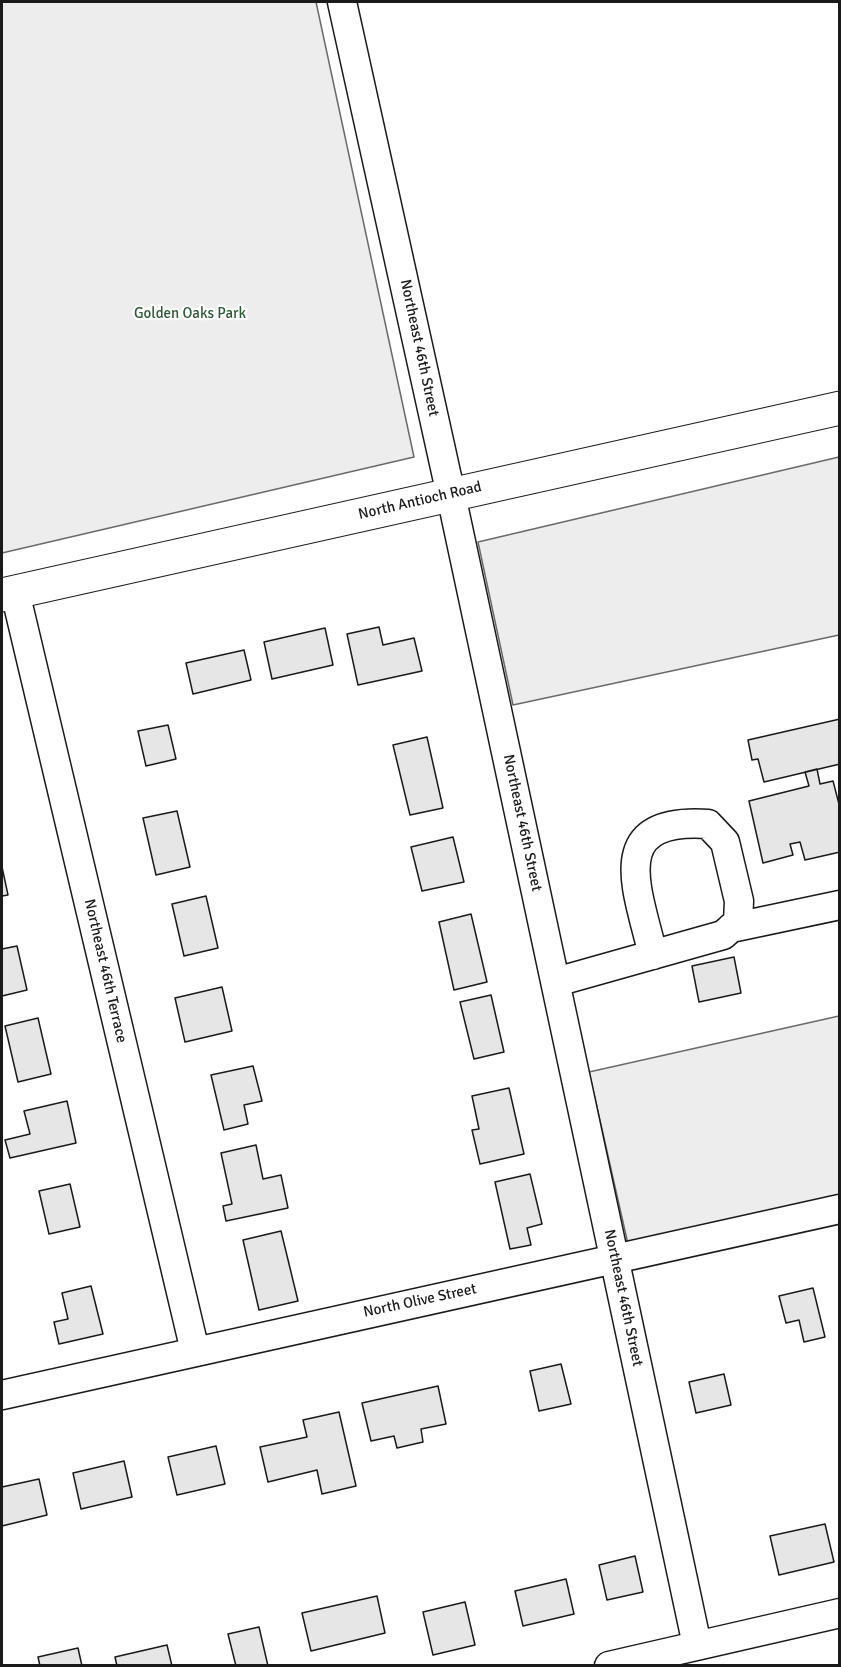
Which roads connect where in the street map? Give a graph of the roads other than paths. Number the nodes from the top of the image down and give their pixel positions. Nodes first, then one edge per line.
1 (342, 2) edge
2 (840, 408) edge
3 (451, 495) junction
4 (8, 593) edge
5 (840, 905) edge
6 (731, 928) junction
7 (653, 955) junction
8 (556, 982) junction
9 (840, 1209) edge
10 (615, 1258) junction
11 (195, 1351) junction
12 (2, 1395) edge
13 (840, 1613) edge
14 (697, 1645) junction
15 (609, 1665) edge

1 - 3 street, Northeast 46th Street
2 - 3 main road, North Antioch Road
3 - 4 main road, North Antioch Road
3 - 8 street, Northeast 46th Street
4 - 11 street, Northeast 46th Terrace
5 - 6 street
6 - 7 street
6 - 7 street
7 - 8 street
8 - 10 street, Northeast 46th Street
9 - 10 street, North Olive Street
10 - 11 street, North Olive Street
10 - 14 street, Northeast 46th Street
11 - 12 street, North Olive Street
13 - 14 street
14 - 15 street

